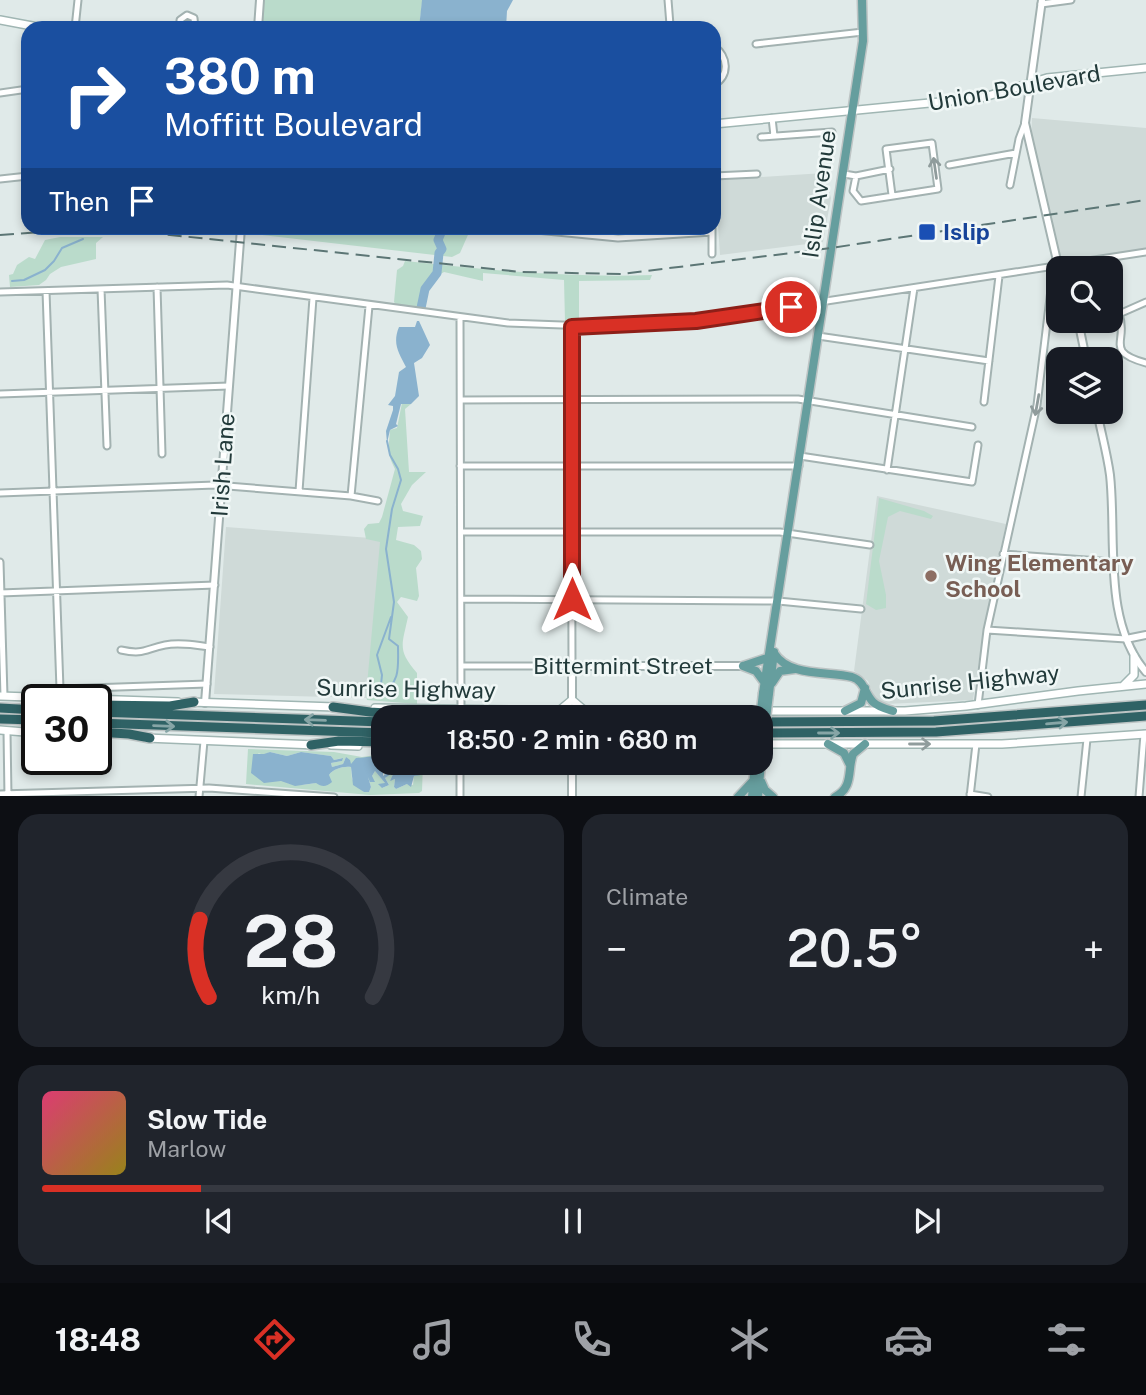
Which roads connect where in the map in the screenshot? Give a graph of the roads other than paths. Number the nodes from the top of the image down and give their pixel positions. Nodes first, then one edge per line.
1 (78, 0) edge
2 (260, 0) edge
3 (668, 0) edge
4 (863, 0) edge
5 (1071, 0) edge
6 (1042, 2) edge
7 (0, 20) edge
8 (76, 21) edge
9 (180, 21) edge
10 (195, 21) edge
11 (258, 21) edge
12 (670, 21) edge
13 (21, 24) edge
14 (863, 32) junction
15 (756, 44) dead end
16 (721, 52) edge
17 (1146, 68) edge
18 (721, 79) edge
19 (1031, 84) junction
20 (21, 90) edge
21 (0, 93) edge
22 (851, 111) junction
23 (772, 118) junction
24 (1025, 122) junction
25 (721, 123) edge
26 (832, 132) dead end
27 (774, 136) junction
28 (761, 137) dead end
29 (1028, 144) junction
30 (1018, 145) junction
31 (1016, 153) junction
32 (949, 165) dead end
33 (890, 169) junction
34 (757, 174) dead end
35 (721, 176) edge
36 (856, 176) junction
37 (21, 177) edge
38 (843, 178) junction
39 (0, 179) edge
40 (855, 184) junction
41 (1010, 185) dead end
42 (892, 195) junction
43 (241, 235) edge
44 (584, 235) edge
45 (660, 235) edge
46 (712, 235) edge
47 (604, 237) joint
48 (1146, 252) edge
49 (712, 254) dead end
50 (1056, 256) edge
51 (1123, 256) edge
52 (1046, 269) edge
53 (999, 275) junction
54 (237, 286) junction
55 (157, 287) junction
56 (914, 288) junction
57 (101, 289) junction
58 (46, 291) junction
59 (0, 292) edge
60 (313, 298) junction
61 (1146, 302) edge
62 (823, 303) junction
63 (369, 306) junction
64 (1123, 312) edge
65 (460, 318) junction
66 (572, 327) junction
67 (1046, 331) edge
68 (1120, 333) edge
69 (818, 336) junction
70 (906, 349) junction
71 (989, 361) junction
72 (1146, 363) edge
73 (229, 386) junction
74 (160, 388) junction
75 (104, 390) junction
76 (50, 392) junction
77 (0, 394) edge
78 (572, 399) junction
79 (461, 400) junction
80 (808, 401) junction
81 (984, 402) dead end
82 (896, 414) junction
83 (1100, 424) edge
84 (972, 427) dead end
85 (978, 444) dead end
86 (107, 446) dead end
87 (162, 454) dead end
88 (800, 456) junction
89 (460, 466) junction
90 (572, 466) junction
91 (799, 466) junction
92 (887, 470) junction
93 (222, 486) junction
94 (53, 491) junction
95 (299, 491) junction
96 (0, 493) edge
97 (351, 496) junction
98 (378, 501) dead end
99 (461, 532) junction
100 (572, 533) junction
101 (788, 534) junction
102 (870, 545) dead end
103 (1003, 554) junction
104 (0, 562) edge
105 (1114, 562) junction
106 (215, 585) junction
107 (56, 590) junction
108 (1, 593) edge
109 (461, 599) junction
110 (572, 599) junction
111 (778, 601) junction
112 (861, 609) dead end
113 (987, 629) junction
114 (1146, 635) edge
115 (1126, 639) junction
116 (210, 647) junction
117 (121, 650) dead end
118 (770, 655) junction
119 (1134, 656) junction
120 (461, 666) junction
121 (572, 666) junction
122 (743, 666) junction
123 (798, 669) junction
124 (1146, 672) edge
125 (207, 684) junction
126 (1146, 684) edge
127 (1122, 686) junction
128 (865, 688) junction
129 (767, 689) junction
130 (2, 696) edge
131 (572, 700) junction
132 (194, 702) junction
133 (205, 703) junction
134 (112, 705) edge
135 (463, 705) edge
136 (566, 705) edge
137 (578, 705) edge
138 (764, 705) edge
139 (766, 705) edge
140 (978, 705) junction
141 (1145, 705) edge
142 (333, 707) joint
143 (0, 708) edge
144 (21, 709) edge
145 (773, 711) edge
146 (845, 711) junction
147 (893, 711) junction
148 (371, 712) edge
149 (112, 713) edge
150 (1146, 716) edge
151 (0, 719) edge
152 (21, 720) edge
153 (773, 720) edge
154 (371, 722) edge
155 (112, 724) edge
156 (3, 731) edge
157 (21, 732) edge
158 (371, 733) edge
159 (773, 733) edge
160 (112, 734) edge
161 (1145, 734) edge
162 (150, 738) joint
163 (1087, 739) junction
164 (204, 741) junction
165 (371, 743) edge
166 (773, 744) edge
167 (828, 744) junction
168 (865, 744) junction
169 (975, 744) junction
170 (311, 745) joint
171 (850, 765) junction
172 (460, 775) edge
173 (572, 775) edge
174 (756, 775) edge
175 (757, 775) edge
176 (756, 779) junction
177 (200, 788) junction
178 (119, 793) edge
179 (0, 794) edge
180 (64, 794) edge
181 (8, 795) edge
182 (970, 795) edge
183 (199, 796) edge
184 (325, 796) edge
185 (334, 796) edge
186 (460, 796) edge
187 (572, 796) edge
188 (738, 796) edge
189 (752, 796) edge
190 (758, 796) edge
191 (773, 796) edge
192 (835, 796) edge
193 (988, 796) edge
194 (1081, 796) edge
195 (1139, 796) edge

1 - 8 street
2 - 11 street
3 - 12 street
4 - 14 main road, Islip Avenue
5 - 6 street
6 - 19 street
7 - 13 main road
9 - 10 street
14 - 15 street
14 - 22 main road, Islip Avenue
16 - 18 street
17 - 19 main road, Union Boulevard
19 - 22 main road, Union Boulevard
19 - 24 street
20 - 21 street
22 - 23 main road, Union Boulevard
22 - 38 main road, Islip Avenue
23 - 25 main road, Union Boulevard
23 - 27 street
24 - 29 street
24 - 30 street
26 - 27 street
27 - 28 street
29 - 30 street
29 - 50 street
30 - 31 street
31 - 32 street
31 - 41 street
33 - 36 street
33 - 42 street
42 -> 33 street
34 - 35 street
36 - 38 street
36 - 40 street
37 - 39 street
38 - 40 street
38 - 62 main road, Islip Avenue
40 - 42 street
43 - 54 street, Irish Lane
44 - 47 street
45 - 47 street
46 - 49 street
48 - 51 street
52 - 53 street
53 - 56 street
53 - 71 street
54 - 55 street
54 - 60 street
54 - 73 street, Irish Lane
55 - 57 street
55 - 74 street
56 - 62 street
56 - 70 street
57 - 58 street
57 - 75 street
58 - 59 street
58 - 76 street
60 - 63 street
60 - 95 street
61 - 64 street
62 - 66 street
62 - 69 main road, Islip Avenue
63 - 65 street
63 - 97 street
65 - 66 street
65 - 79 street
66 - 78 street
67 -> 103 street
68 - 72 street
69 - 70 street
69 - 80 main road, Islip Avenue
70 - 71 street
70 - 82 street
71 - 81 street
73 - 74 street
73 - 93 street, Irish Lane
74 - 75 street
74 - 87 street
75 - 76 street
75 - 86 street
76 - 77 street
76 - 94 street
78 - 79 street
78 - 80 street
78 - 90 street
79 - 89 street
80 - 82 street
80 - 88 main road, Islip Avenue
82 - 84 street
82 - 92 street
83 - 105 street
85 - 92 street
88 - 91 main road, Islip Avenue
88 - 92 street
89 - 90 street
89 - 99 street
90 - 91 street
90 - 100 street
91 - 101 main road, Islip Avenue
93 - 94 street
93 - 95 street
93 - 106 street, Irish Lane
94 - 96 street
94 - 107 street
95 - 97 street
97 - 98 street
99 - 100 street
99 - 109 street
100 - 101 street
100 - 110 street
101 - 102 street
101 - 111 main road, Islip Avenue
103 - 105 street
103 - 113 street
104 - 108 street
105 - 115 street
106 - 107 street
106 - 116 street, Irish Lane
107 - 108 street
107 - 125 street
108 - 130 street
109 - 110 street
109 - 120 street
110 - 111 street
110 - 121 street
111 - 112 street
111 - 118 main road, Islip Avenue
113 - 115 street
113 - 140 street
114 - 115 street
115 - 119 street
116 - 117 street
116 - 125 street, Irish Lane
118 - 122 main road
118 - 123 main road
118 - 129 main road, Islip Avenue
119 - 124 street
119 - 127 main road
120 - 121 street, Bittermint Street
120 - 135 street
121 - 122 street, Bittermint Street
121 - 131 street
122 - 129 main road
123 - 128 main road
123 - 129 main road
125 - 133 street, Irish Lane
126 - 127 main road, Sunrise Highway
127 - 140 main road, Sunrise Highway
128 - 146 main road
128 - 147 main road
129 - 138 main road, Islip Avenue, bridge
129 - 139 main road, Islip Avenue, bridge
130 - 132 main road, Sunrise Highway
131 - 136 main road
131 - 137 main road
132 - 133 main road, Sunrise Highway
132 - 134 highway
133 - 142 main road, Sunrise Highway
140 - 147 main road, Sunrise Highway
141 - 153 highway, Sunrise Highway
142 - 148 highway
143 - 144 highway
145 - 146 main road, Sunrise Highway
146 - 147 main road, Sunrise Highway
154 -> 149 highway, Sunrise Highway
159 -> 150 highway, Sunrise Highway
151 - 152 highway
155 -> 158 highway, Sunrise Highway
156 - 157 main road
156 - 181 street
160 - 162 highway
161 - 163 main road
161 - 195 street
162 - 164 main road
163 - 169 main road
163 - 194 street
164 - 170 main road
164 - 177 street
165 - 170 highway
166 - 167 main road
167 - 168 main road
167 - 171 main road
168 -> 169 main road
168 - 171 main road
169 - 182 street
171 - 192 main road
172 - 186 street
173 - 187 street
174 - 176 main road, Islip Avenue
175 - 176 main road, Islip Avenue
176 - 188 main road
176 - 189 main road, Islip Avenue
176 - 190 main road, Islip Avenue
176 - 191 main road
177 - 178 street
177 - 183 street
177 - 184 street
178 - 180 street
179 - 181 street
180 - 181 street
182 - 193 street
184 - 185 street

